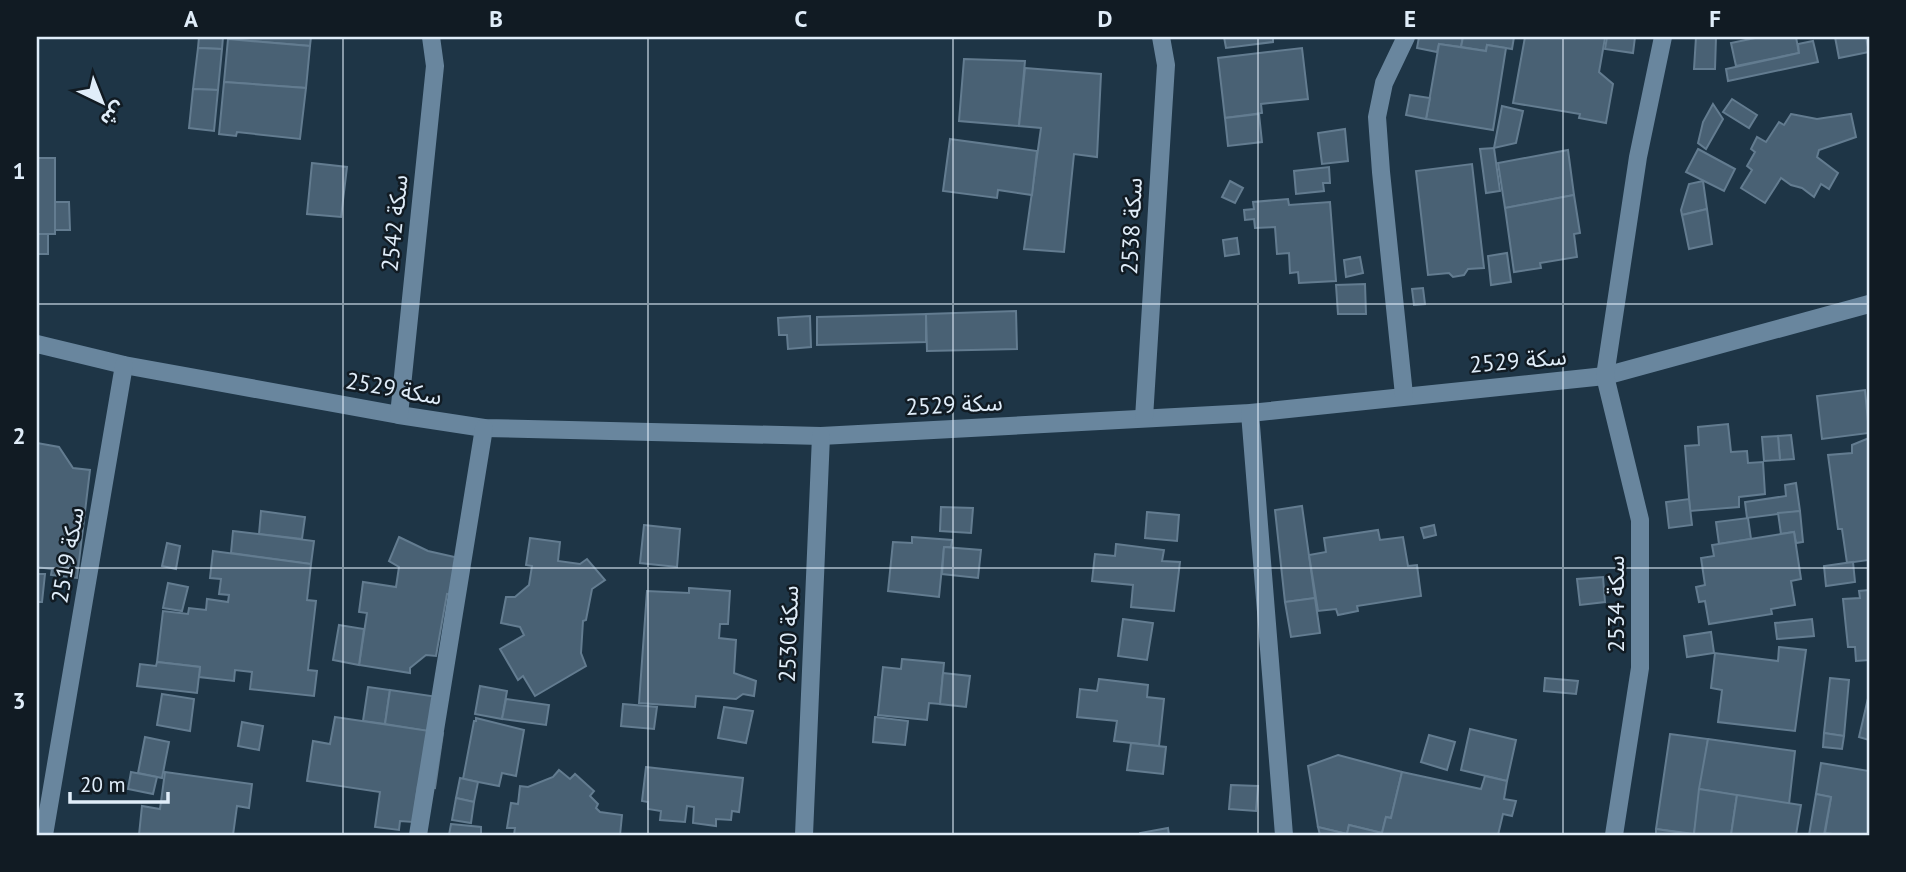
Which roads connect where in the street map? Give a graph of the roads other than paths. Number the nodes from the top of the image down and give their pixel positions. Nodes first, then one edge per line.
1 (431, 37) edge
2 (1161, 37) edge
3 (1406, 37) edge
4 (1663, 37) edge
5 (1869, 304) edge
6 (37, 344) edge
7 (124, 365) junction
8 (1605, 376) junction
9 (1404, 395) junction
10 (1250, 413) junction
11 (399, 415) junction
12 (1144, 418) junction
13 (484, 428) junction
14 (821, 436) junction
15 (44, 835) edge
16 (418, 835) edge
17 (804, 835) edge
18 (1284, 835) edge
19 (1614, 835) edge

1 - 11 street, سكة 2542
2 - 12 street, سكة 2538
3 - 9 street
4 - 8 street
5 - 8 street, سكة 2529
6 - 7 street, سكة 2529
7 - 11 street, سكة 2529
7 - 15 street, سكة 2519
8 - 9 street, سكة 2529
8 - 19 street, سكة 2534
9 - 10 street, سكة 2529
10 - 12 street, سكة 2529
10 - 18 street
11 - 13 street, سكة 2529
12 - 14 street, سكة 2529
13 - 14 street, سكة 2529
13 - 16 street
14 - 17 street, سكة 2530

